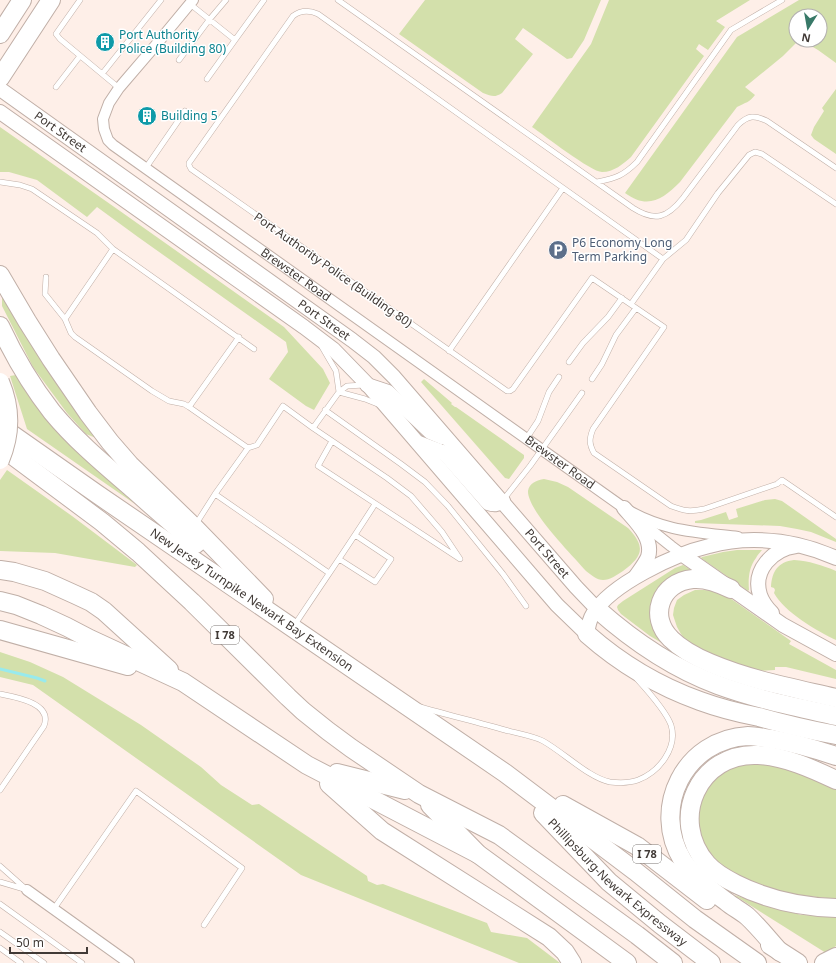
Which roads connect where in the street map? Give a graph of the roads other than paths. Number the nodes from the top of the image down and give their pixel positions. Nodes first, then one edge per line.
1 (22, 0) edge
2 (51, 0) edge
3 (80, 0) edge
4 (161, 0) edge
5 (226, 0) edge
6 (264, 0) edge
7 (338, 0) edge
8 (782, 0) edge
9 (191, 2) edge
10 (209, 20) junction
11 (0, 34) edge
12 (235, 40) junction
13 (80, 56) junction
14 (179, 60) dead end
15 (102, 74) junction
16 (0, 78) edge
17 (207, 79) dead end
18 (56, 87) dead end
19 (119, 88) junction
20 (6, 93) edge
21 (184, 111) dead end
22 (5, 115) edge
23 (836, 168) edge
24 (145, 169) junction
25 (0, 182) edge
26 (597, 182) junction
27 (563, 188) junction
28 (836, 204) edge
29 (113, 249) junction
30 (663, 258) junction
31 (0, 275) edge
32 (46, 277) dead end
33 (622, 298) junction
34 (631, 304) junction
35 (636, 308) junction
36 (65, 319) junction
37 (0, 326) edge
38 (316, 336) junction
39 (239, 337) junction
40 (254, 349) dead end
41 (449, 351) junction
42 (569, 362) dead end
43 (559, 377) dead end
44 (592, 379) dead end
45 (0, 382) edge
46 (367, 384) junction
47 (339, 392) junction
48 (582, 393) dead end
49 (189, 407) junction
50 (387, 408) junction
51 (325, 410) junction
52 (0, 426) edge
53 (313, 428) junction
54 (526, 439) junction
55 (450, 440) junction
56 (332, 441) junction
57 (416, 441) junction
58 (0, 446) edge
59 (248, 448) junction
60 (542, 450) junction
61 (0, 460) edge
62 (215, 494) junction
63 (503, 501) junction
64 (375, 504) junction
65 (624, 508) junction
66 (836, 517) edge
67 (194, 527) junction
68 (355, 535) junction
69 (763, 540) junction
70 (800, 545) junction
71 (683, 555) junction
72 (836, 558) edge
73 (339, 559) junction
74 (0, 570) edge
75 (329, 573) junction
76 (634, 578) junction
77 (731, 589) junction
78 (0, 601) edge
79 (526, 606) dead end
80 (597, 609) junction
81 (783, 624) junction
82 (293, 628) junction
83 (0, 630) edge
84 (587, 634) junction
85 (836, 654) edge
86 (622, 662) junction
87 (182, 682) junction
88 (0, 694) edge
89 (836, 698) edge
90 (400, 701) junction
91 (836, 716) edge
92 (836, 736) edge
93 (764, 738) junction
94 (836, 756) edge
95 (307, 765) junction
96 (836, 765) edge
97 (505, 773) junction
98 (836, 780) edge
99 (0, 790) edge
100 (419, 794) junction
101 (478, 854) junction
102 (0, 866) edge
103 (0, 882) edge
104 (27, 890) junction
105 (0, 904) edge
106 (836, 908) edge
107 (53, 910) junction
108 (204, 924) dead end
109 (0, 932) edge
110 (0, 948) edge
111 (780, 952) junction
112 (836, 957) edge
113 (21, 963) edge
114 (44, 963) edge
115 (82, 963) edge
116 (129, 963) edge
117 (572, 963) edge
118 (627, 963) edge
119 (673, 963) edge
120 (711, 963) edge
121 (756, 963) edge
122 (798, 963) edge
123 (824, 963) edge

1 - 11 highway
2 - 16 highway
3 - 13 lane
4 - 15 lane
5 - 10 lane
6 - 12 lane
7 - 26 lane
8 - 26 lane
9 - 10 lane
9 - 19 street, Brewster Road
10 - 12 lane
10 - 14 lane
12 - 17 lane
13 - 15 lane
13 - 18 lane
15 - 19 lane
19 - 24 street, Brewster Road
20 - 55 main road, Port Street
21 - 24 lane
22 - 38 main road, Port Street
23 - 26 lane
24 - 54 street, Brewster Road
25 - 29 lane
27 - 30 lane, Port Authority Police (Building 80)
27 - 41 lane
27 - 41 lane, Port Authority Police (Building 80)
28 - 30 lane
29 - 36 lane
29 - 39 lane
30 - 34 lane
31 - 67 highway
32 - 36 lane
33 - 34 lane
33 - 41 lane, Port Authority Police (Building 80)
33 - 42 lane
34 - 35 lane
35 - 44 lane
35 - 66 lane
36 - 49 lane
37 - 82 highway
38 - 46 main road, Port Street
38 - 47 lane
39 - 40 lane
39 - 49 lane
43 - 54 lane
45 - 61 highway, bridge
46 - 47 lane
46 - 50 main road, Port Street
46 - 55 main road
47 - 50 lane
47 - 51 lane
48 - 60 lane
49 - 59 lane
50 - 57 main road, Port Street
51 - 53 lane
51 - 79 lane
52 - 82 highway, New Jersey Turnpike Newark Bay Extension / I 78
53 - 56 lane
53 - 59 lane
54 - 60 street, Brewster Road
55 - 63 main road, Port Street
56 - 64 lane
56 - 64 lane
57 - 63 main road
57 - 84 main road, Port Street
58 - 100 highway, New Jersey Turnpike Newark Bay Extension / I 78
59 - 62 lane
60 - 63 lane
60 - 65 street, Brewster Road
62 - 67 lane
62 - 75 lane
63 - 80 main road, Port Street
64 - 68 lane
65 - 69 street, Brewster Road
65 - 71 street, Brewster Road
65 - 76 main road
67 - 82 highway
68 - 73 lane
68 - 73 lane
69 - 70 main road, Brewster Road
69 - 71 main road, Brewster Road
70 - 72 main road, Brewster Road
70 - 81 main road
71 - 76 main road, Brewster Road
71 - 77 main road, Brewster Road
73 - 75 lane
74 - 87 highway
75 - 82 lane
76 - 80 main road, Brewster Road
77 - 81 main road, Brewster Road
77 - 89 highway
78 - 87 highway
80 - 84 main road, Brewster Road
80 - 91 highway
81 - 85 main road, Brewster Road
82 - 90 highway, New Jersey Turnpike Newark Bay Extension / I 78
83 - 87 highway
84 - 86 highway
86 - 90 lane
86 - 92 highway
87 - 95 highway
88 - 99 lane
90 - 97 highway, New Jersey Turnpike Newark Bay Extension / I 78
93 - 94 highway
93 - 96 highway
93 - 111 highway
95 - 100 highway
95 - 101 highway
95 - 117 highway
97 - 111 highway, Phillipsburg-Newark Expressway / I 78
97 - 120 highway, Phillipsburg-Newark Expressway / I 78
97 - 121 highway
98 - 106 highway
100 - 101 highway, I 78
100 - 119 highway, Phillipsburg-Newark Expressway / I 78
101 - 118 highway, I 78
102 - 104 lane
103 - 104 lane
104 - 107 street
105 - 115 lane
107 - 108 lane
107 - 116 street
109 - 114 lane
110 - 113 lane
111 - 122 highway, Phillipsburg-Newark Expressway / I 78
112 - 123 highway

